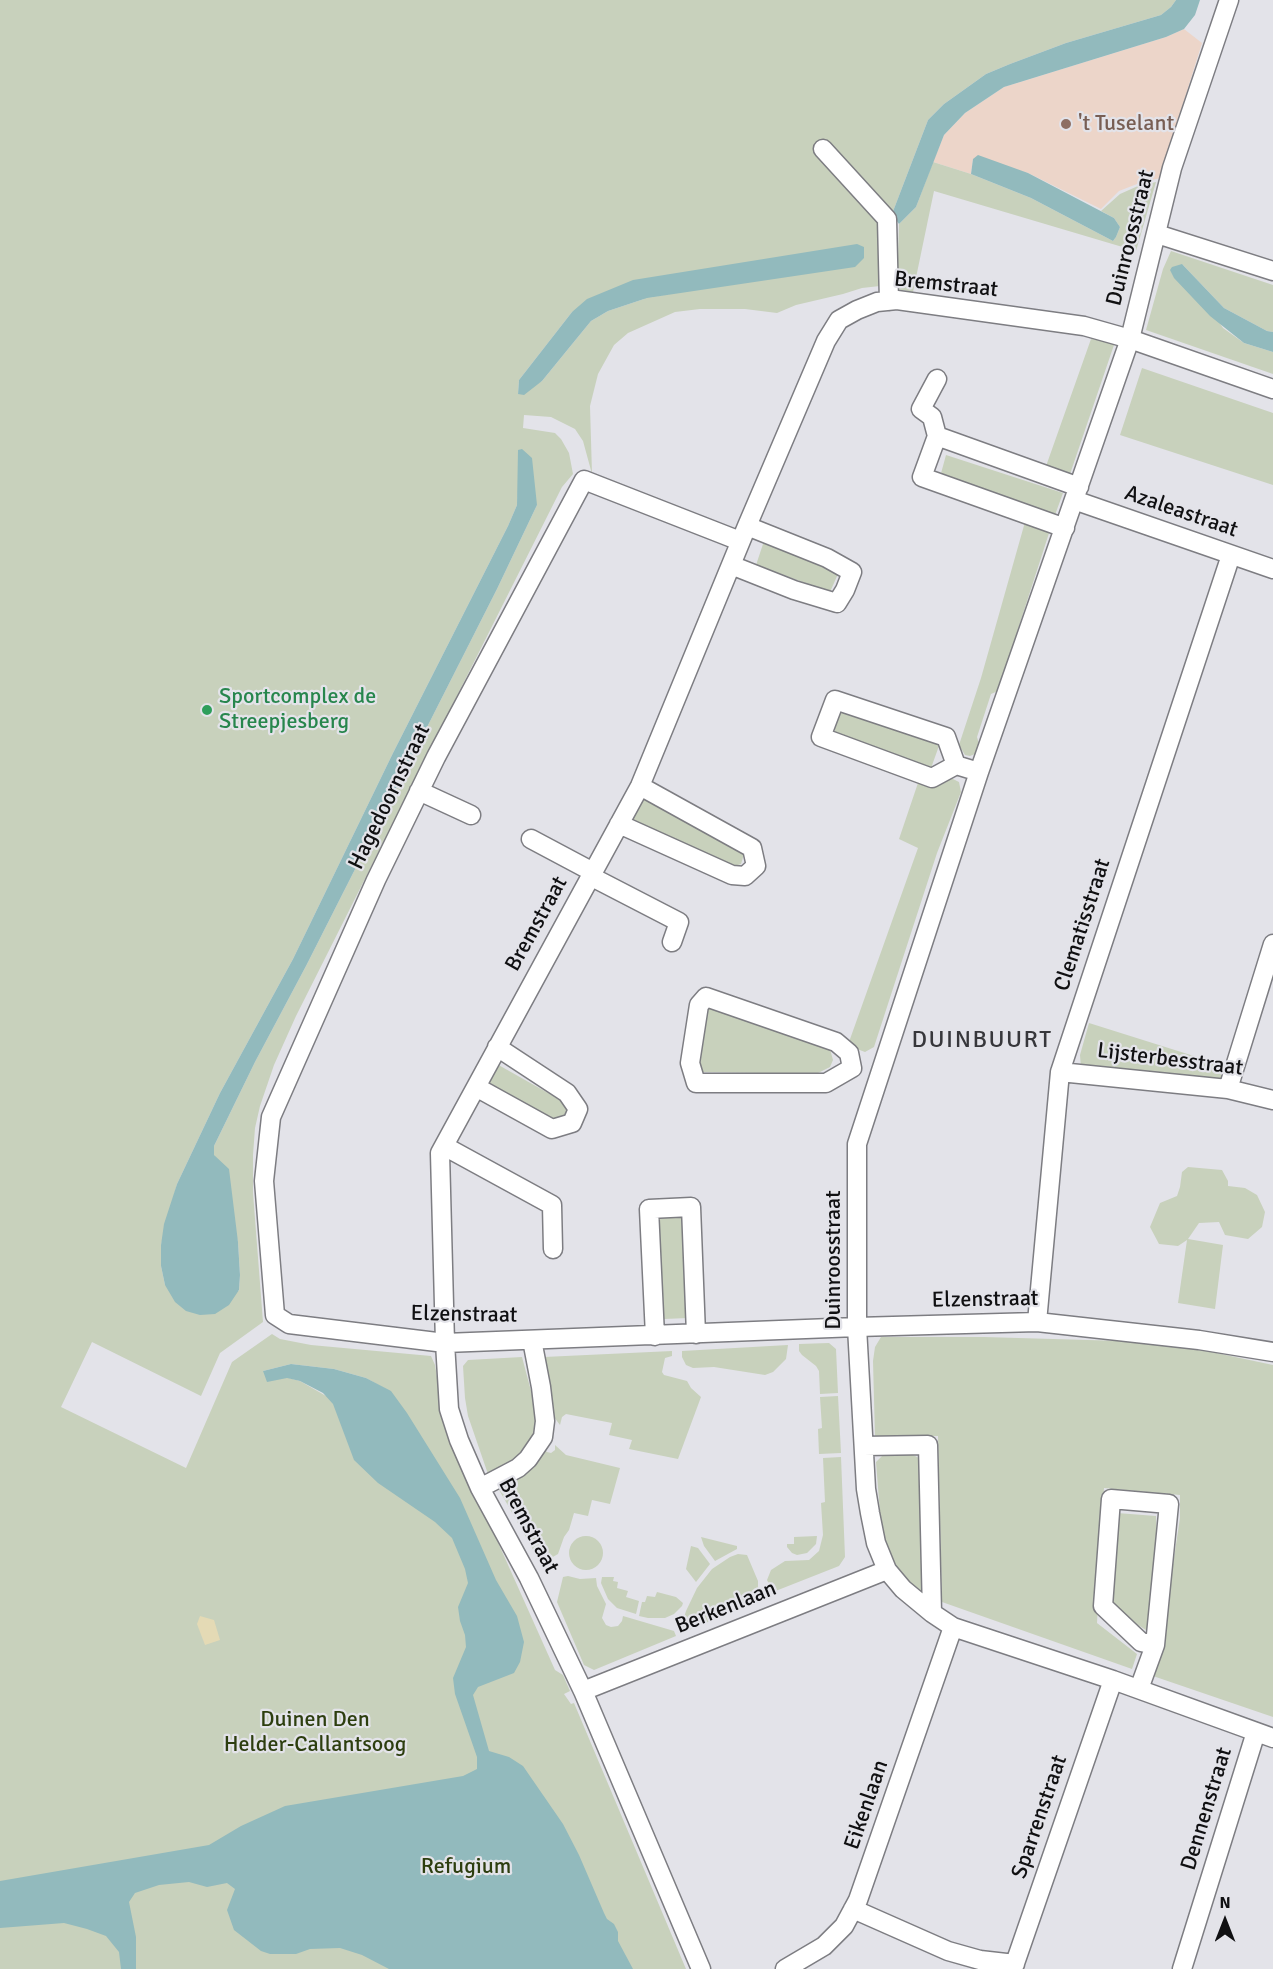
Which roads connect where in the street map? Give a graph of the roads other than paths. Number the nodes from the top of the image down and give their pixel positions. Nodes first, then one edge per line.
1 (1229, 0) edge
2 (823, 148) dead end
3 (1157, 234) junction
4 (1273, 271) edge
5 (889, 301) junction
6 (1130, 339) junction
7 (937, 379) dead end
8 (1273, 389) edge
9 (937, 436) junction
10 (1077, 494) junction
11 (1065, 528) junction
12 (744, 534) junction
13 (1232, 555) junction
14 (731, 565) junction
15 (1273, 569) edge
16 (956, 765) junction
17 (979, 772) junction
18 (640, 786) junction
19 (419, 791) junction
20 (471, 814) dead end
21 (619, 824) junction
22 (531, 839) dead end
23 (592, 874) junction
24 (672, 942) dead end
25 (1273, 944) edge
26 (497, 1047) junction
27 (852, 1068) junction
28 (1060, 1072) junction
29 (879, 1077) junction
30 (476, 1087) junction
31 (1228, 1089) junction
32 (1273, 1100) edge
33 (444, 1146) junction
34 (553, 1249) dead end
35 (274, 1315) joint
36 (1037, 1322) junction
37 (857, 1327) junction
38 (696, 1334) junction
39 (655, 1335) junction
40 (532, 1340) junction
41 (445, 1343) junction
42 (1273, 1352) edge
43 (864, 1446) junction
44 (480, 1488) junction
45 (887, 1570) junction
46 (932, 1613) junction
47 (953, 1627) junction
48 (1155, 1645) junction
49 (1113, 1680) junction
50 (1139, 1689) junction
51 (583, 1690) junction
52 (1264, 1735) edge
53 (853, 1909) junction
54 (1014, 1966) edge
55 (701, 1969) edge
56 (785, 1969) edge
57 (1182, 1969) edge

1 - 3 street, Duinroosstraat
2 - 5 street
3 - 4 street
3 - 6 street, Duinroosstraat
5 - 6 street, Bremstraat
5 - 12 street, Bremstraat
6 - 8 street, Bremstraat
6 - 10 street, Duinroosstraat
7 - 9 street
9 - 10 street
9 - 11 street
10 - 11 street, Duinroosstraat
10 - 13 street, Azaleastraat
11 - 17 street, Duinroosstraat
12 - 14 street, Bremstraat
12 - 14 street
12 - 19 street, Hagedoornstraat
13 - 15 street, Azaleastraat
13 - 28 street, Clematisstraat
14 - 18 street, Bremstraat
16 - 16 street
16 - 17 street
17 - 29 street, Duinroosstraat
18 - 21 street, Bremstraat
18 - 21 street
19 - 20 street
19 - 35 street, Hagedoornstraat
21 - 23 street, Bremstraat
22 - 23 street
23 - 24 street
23 - 26 street, Bremstraat
25 - 31 street
26 - 30 street, Bremstraat
26 - 30 street
27 - 27 street
27 - 29 street
28 - 31 street, Lijsterbesstraat
28 - 36 street, Clematisstraat
29 - 37 street, Duinroosstraat
30 - 33 street, Bremstraat
31 - 32 street, Lijsterbesstraat
33 - 34 street
33 - 41 street, Bremstraat
35 - 41 street, Elzenstraat
36 - 37 street, Elzenstraat
36 - 42 street, Elzenstraat
37 - 38 street, Elzenstraat
37 - 43 street, Duinroosstraat
38 - 39 street, Elzenstraat
38 - 39 street
39 - 40 street, Elzenstraat
40 - 41 street, Elzenstraat
40 - 44 street
41 - 44 street, Bremstraat
43 - 45 street, Duinroosstraat
43 - 46 street
44 - 51 street, Bremstraat
45 - 46 street, Duinroosstraat
45 - 51 street, Berkenlaan
46 - 47 street, Duinroosstraat
47 - 49 street, Duinroosstraat
47 - 53 street, Eikenlaan
48 - 48 street
48 - 50 street
49 - 50 street, Duinroosstraat
49 - 54 street, Sparrenstraat
50 - 52 street, Duinroosstraat
51 - 55 street, Bremstraat
52 - 57 street, Dennenstraat
53 - 54 street
53 - 56 street, Eikenlaan

